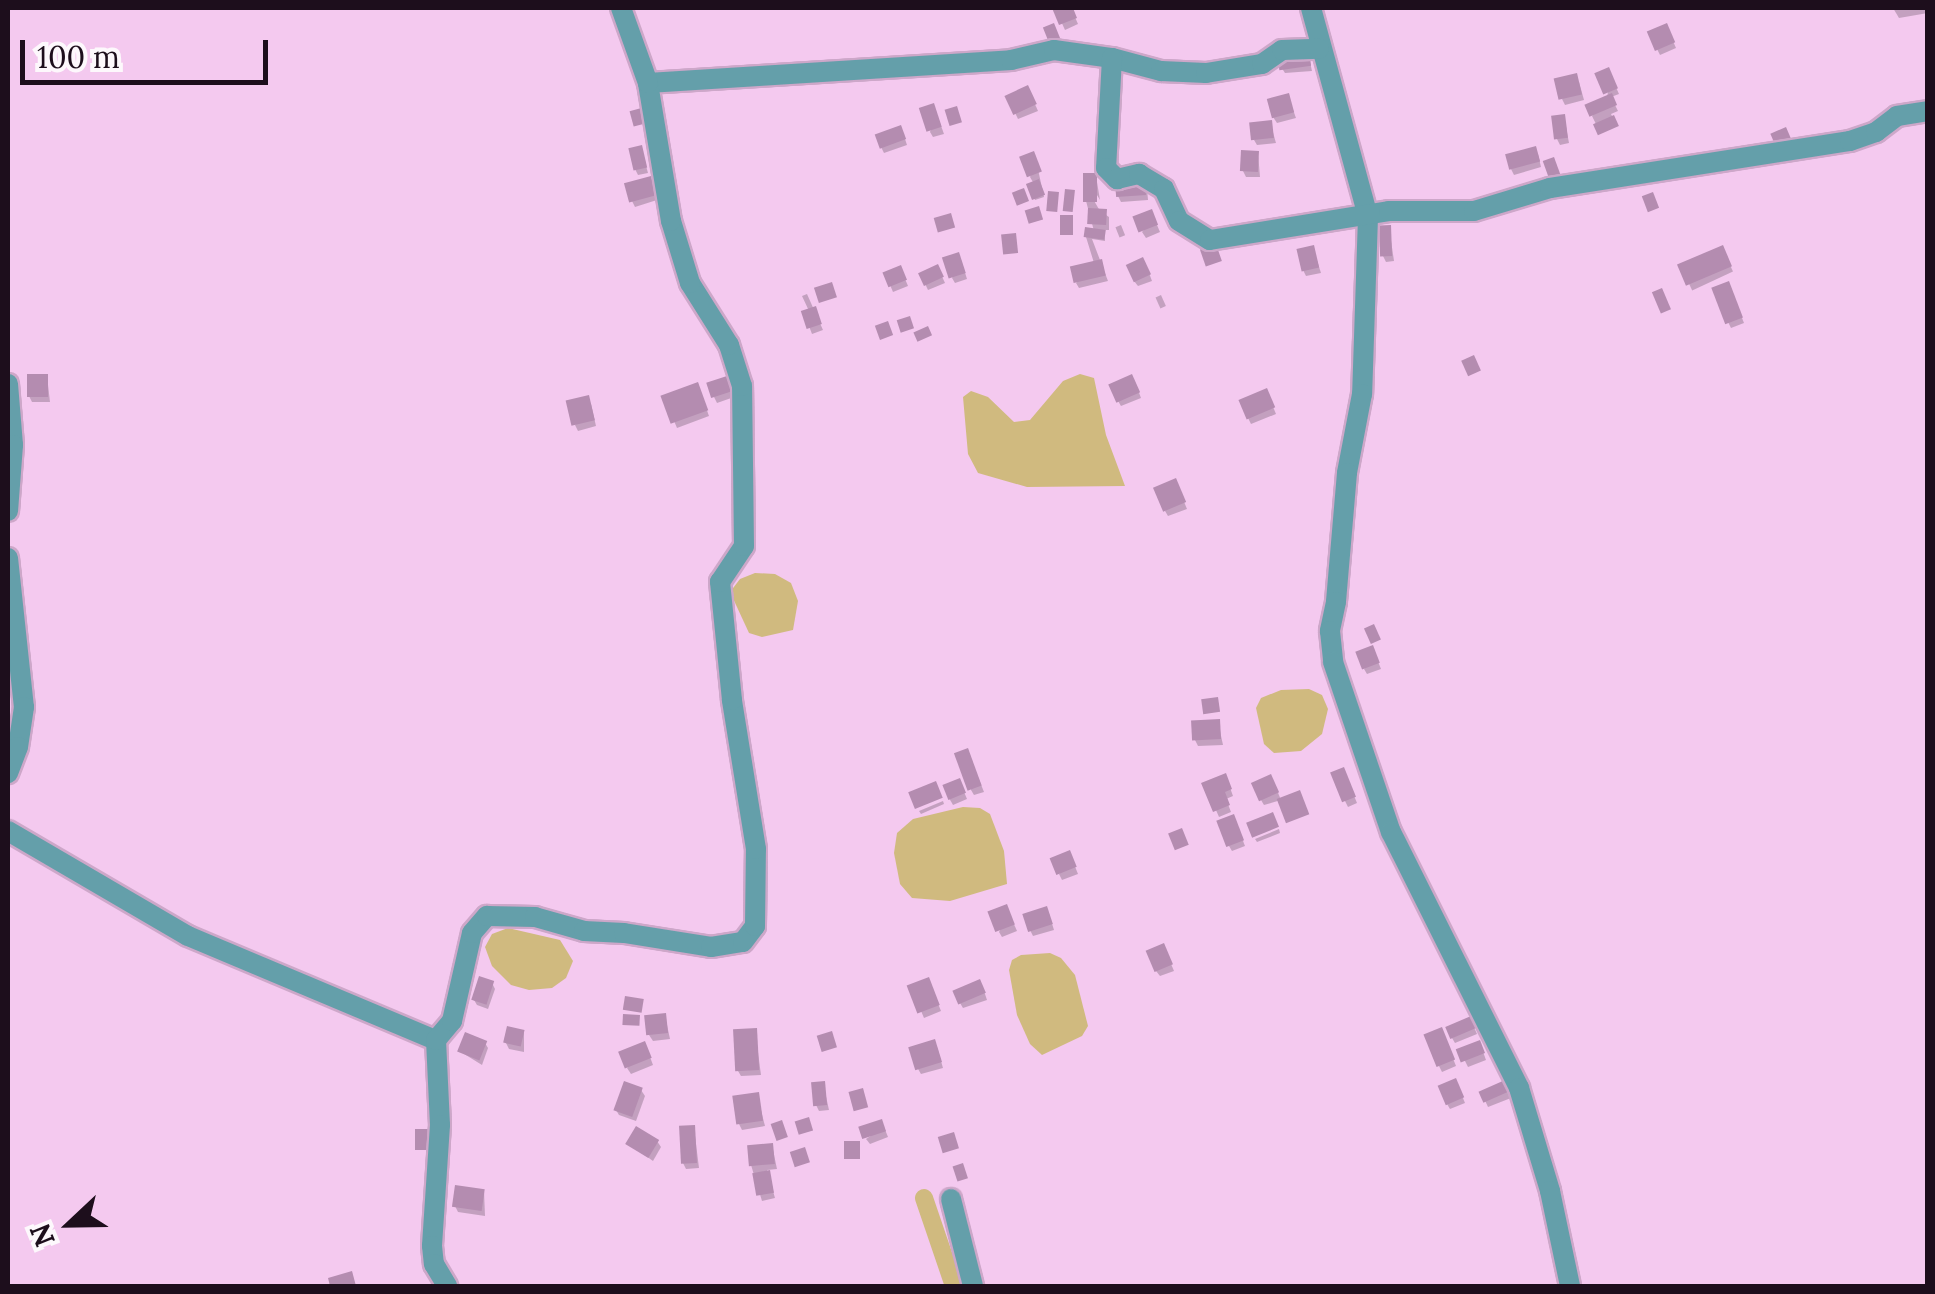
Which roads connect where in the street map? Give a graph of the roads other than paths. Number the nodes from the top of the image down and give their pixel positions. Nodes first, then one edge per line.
1 (620, 8) edge
2 (1311, 8) edge
3 (1319, 49) junction
4 (1112, 58) junction
5 (648, 82) junction
6 (1928, 111) edge
7 (1368, 217) junction
8 (8, 384) edge
9 (8, 510) edge
10 (8, 558) edge
11 (8, 773) edge
12 (8, 831) edge
13 (436, 1040) junction
14 (951, 1199) dead end
15 (447, 1286) edge
16 (974, 1286) edge
17 (1570, 1286) edge

1 - 5 street
2 - 3 street
3 - 4 street
3 - 7 street
4 - 5 street
4 - 7 street
5 - 13 street
6 - 7 street
7 - 17 street
8 - 9 street
10 - 11 street
12 - 13 street
13 - 15 street
14 - 16 street

